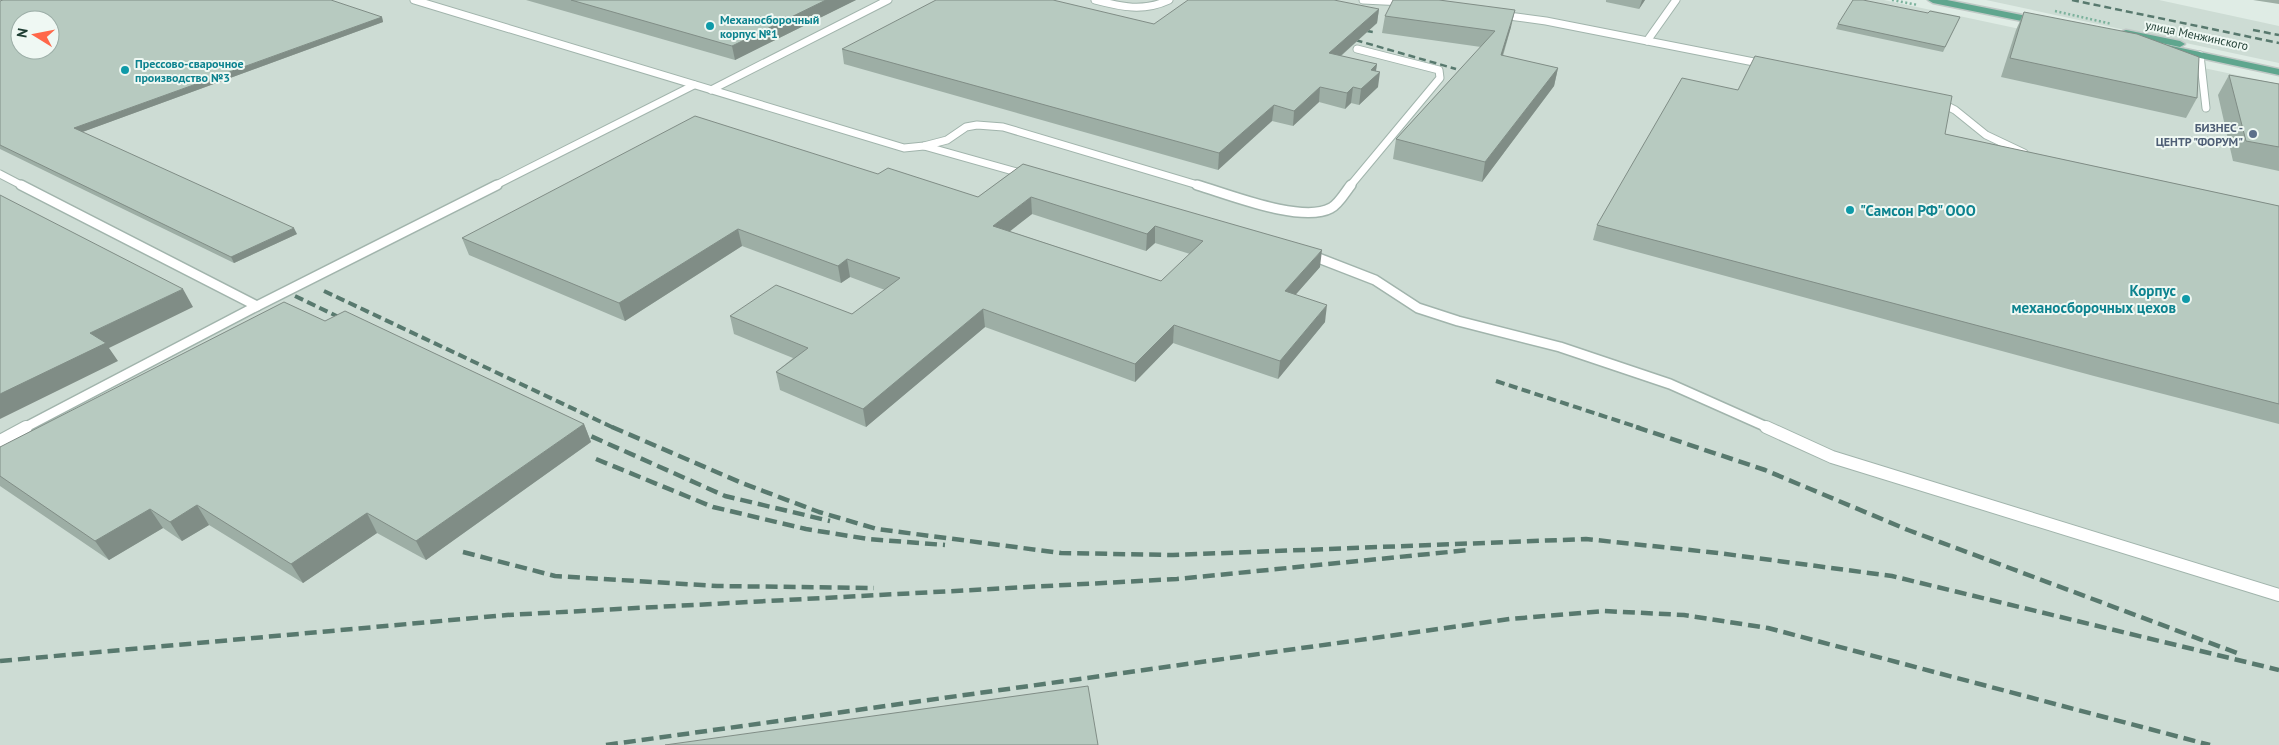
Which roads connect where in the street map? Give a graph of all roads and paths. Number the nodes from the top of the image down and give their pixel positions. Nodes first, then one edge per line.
1 (414, 0) edge
2 (888, 0) edge
3 (1095, 0) edge
4 (1169, 0) edge
5 (1363, 0) edge
6 (1676, 0) edge
7 (1892, 0) edge
8 (1933, 0) edge
9 (1963, 0) edge
10 (1412, 3) edge
11 (1919, 6) dead end
12 (1491, 13) edge
13 (2049, 17) edge
14 (2056, 25) edge
15 (1647, 41) junction
16 (1357, 49) dead end
17 (2200, 55) junction
18 (2279, 66) edge
19 (1777, 67) edge
20 (2279, 72) edge
21 (694, 85) junction
22 (710, 90) junction
23 (1929, 98) edge
24 (2206, 108) dead end
25 (924, 146) junction
26 (2030, 155) edge
27 (0, 174) edge
28 (1037, 178) edge
29 (1300, 252) edge
30 (257, 306) junction
31 (0, 441) edge
32 (2279, 595) edge

1 - 21 lane
2 - 22 lane
3 - 4 lane
5 - 10 lane
6 - 15 lane
7 - 11 path
8 - 14 main road
9 - 13 main road
12 - 15 lane
15 - 19 lane
16 - 25 lane
17 - 18 main road, улица Менжинского
17 - 20 main road, улица Менжинского
17 - 24 lane
21 - 22 lane
21 - 30 lane
22 - 25 lane
23 - 26 lane
25 - 28 lane
27 - 30 lane
29 - 32 lane
30 - 31 lane

